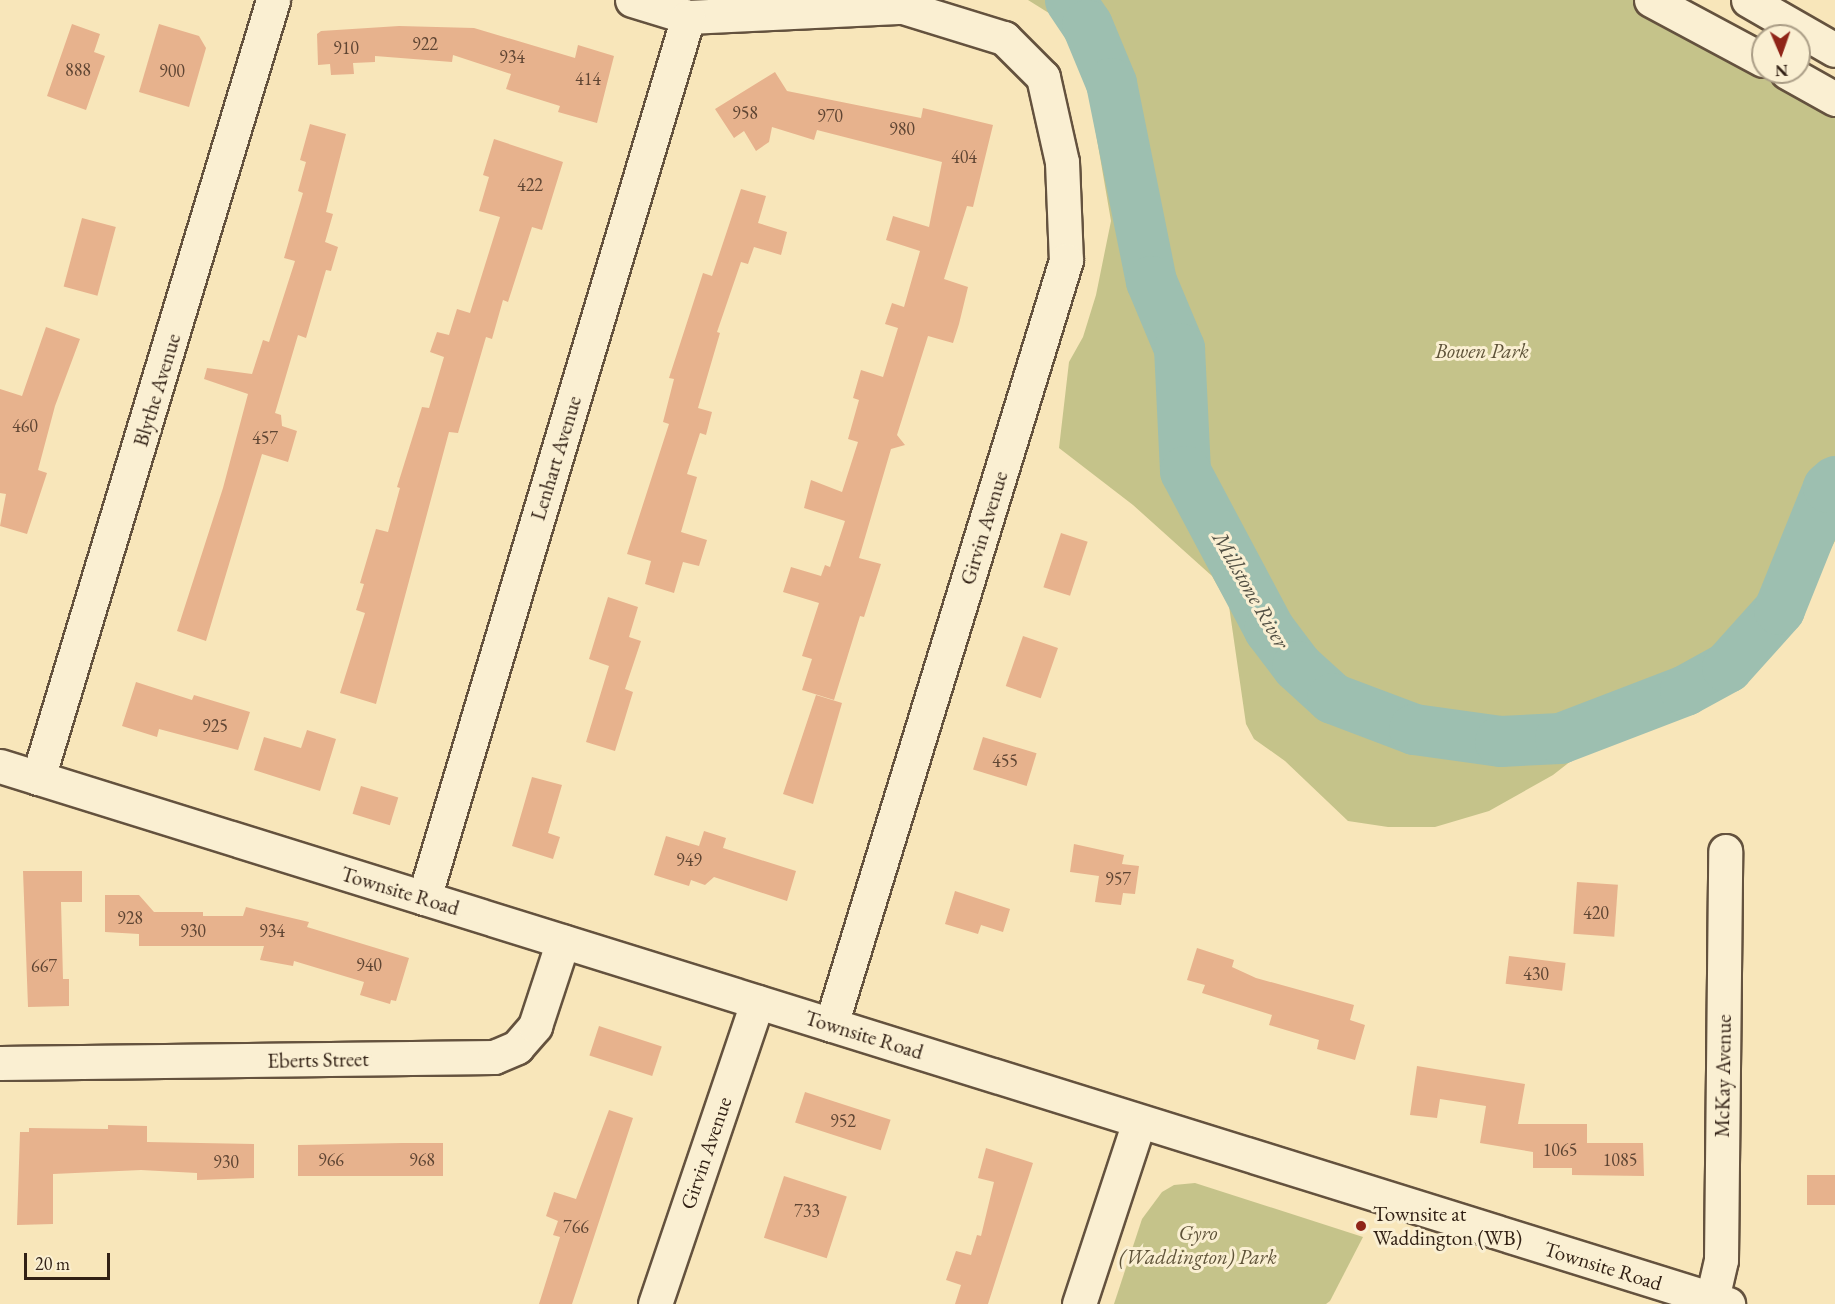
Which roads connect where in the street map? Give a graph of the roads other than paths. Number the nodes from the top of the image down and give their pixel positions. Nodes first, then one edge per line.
1 (273, 0) edge
2 (632, 0) edge
3 (1651, 0) edge
4 (1748, 0) edge
5 (688, 17) junction
6 (1835, 50) edge
7 (1751, 54) edge
8 (1808, 84) edge
9 (1835, 99) edge
10 (0, 766) edge
11 (38, 778) junction
12 (1725, 851) dead end
13 (424, 898) junction
14 (563, 941) junction
15 (757, 1002) junction
16 (831, 1025) junction
17 (0, 1063) edge
18 (1139, 1122) junction
19 (1720, 1301) edge
20 (655, 1304) edge
21 (1079, 1304) edge

1 - 11 street, Blythe Avenue
2 - 5 street
3 - 7 street
4 - 6 street
5 - 13 street, Lenhart Avenue
5 - 16 street, Girvin Avenue
8 - 9 street
10 - 11 street, Townsite Road
11 - 13 street, Townsite Road
12 - 19 street, McKay Avenue
13 - 14 street, Townsite Road
14 - 15 street, Townsite Road
14 - 17 street, Eberts Street
15 - 16 street, Townsite Road
15 - 20 street, Girvin Avenue
16 - 18 street, Townsite Road
18 - 19 street, Townsite Road
18 - 21 street

